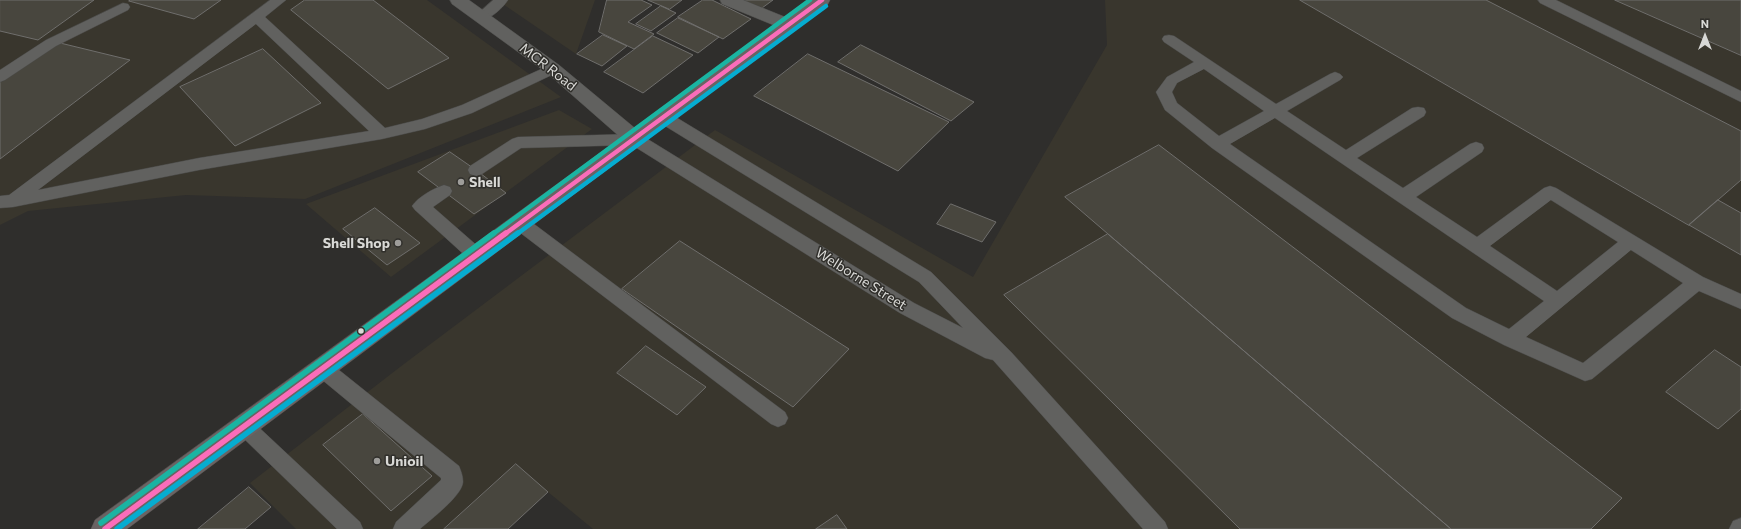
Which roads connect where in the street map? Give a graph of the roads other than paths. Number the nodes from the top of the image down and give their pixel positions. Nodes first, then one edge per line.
1 (279, 0) edge
2 (458, 0) edge
3 (501, 0) edge
4 (728, 0) edge
5 (822, 0) edge
6 (1545, 0) edge
7 (123, 7) dead end
8 (256, 17) junction
9 (480, 17) junction
10 (789, 25) junction
11 (1168, 39) dead end
12 (1204, 63) junction
13 (553, 69) junction
14 (0, 77) edge
15 (1335, 77) dead end
16 (1741, 98) edge
17 (1276, 111) junction
18 (1418, 112) dead end
19 (663, 117) junction
20 (382, 134) junction
21 (635, 139) junction
22 (1218, 144) junction
23 (1476, 148) dead end
24 (1345, 158) junction
25 (476, 170) dead end
26 (444, 191) dead end
27 (1403, 197) junction
28 (4, 203) edge
29 (520, 223) junction
30 (1631, 241) junction
31 (1476, 246) junction
32 (476, 255) junction
33 (1697, 282) junction
34 (1558, 301) junction
35 (1741, 302) edge
36 (1511, 339) junction
37 (1005, 359) junction
38 (322, 368) junction
39 (778, 418) dead end
40 (244, 426) junction
41 (105, 529) edge
42 (352, 529) edge
43 (404, 529) edge
44 (1157, 529) edge

1 - 8 lane
2 - 9 street, MCR Road
3 - 9 lane
4 - 10 street
5 - 10 highway
6 - 16 lane
7 - 14 lane
8 - 20 lane
8 - 28 lane
9 - 13 street, MCR Road
10 - 19 highway
11 - 12 lane
12 - 17 lane
12 - 22 lane
13 - 20 lane
13 - 21 street, MCR Road
15 - 17 lane
17 - 22 lane
17 - 24 lane
18 - 24 lane
19 - 21 highway
19 - 37 lane, Welborne Street
20 - 28 lane
21 - 25 lane
21 - 29 highway
21 - 37 lane, Welborne Street
22 - 36 lane
23 - 27 lane
24 - 27 lane
26 - 32 lane
27 - 31 lane
29 - 32 highway
29 - 39 lane
30 - 31 lane
30 - 33 lane
30 - 34 lane
31 - 34 lane
32 - 38 highway
33 - 35 lane
33 - 36 lane
34 - 36 lane
37 - 44 lane, Welborne Street
38 - 40 highway
38 - 43 lane
40 - 41 highway
40 - 42 lane

